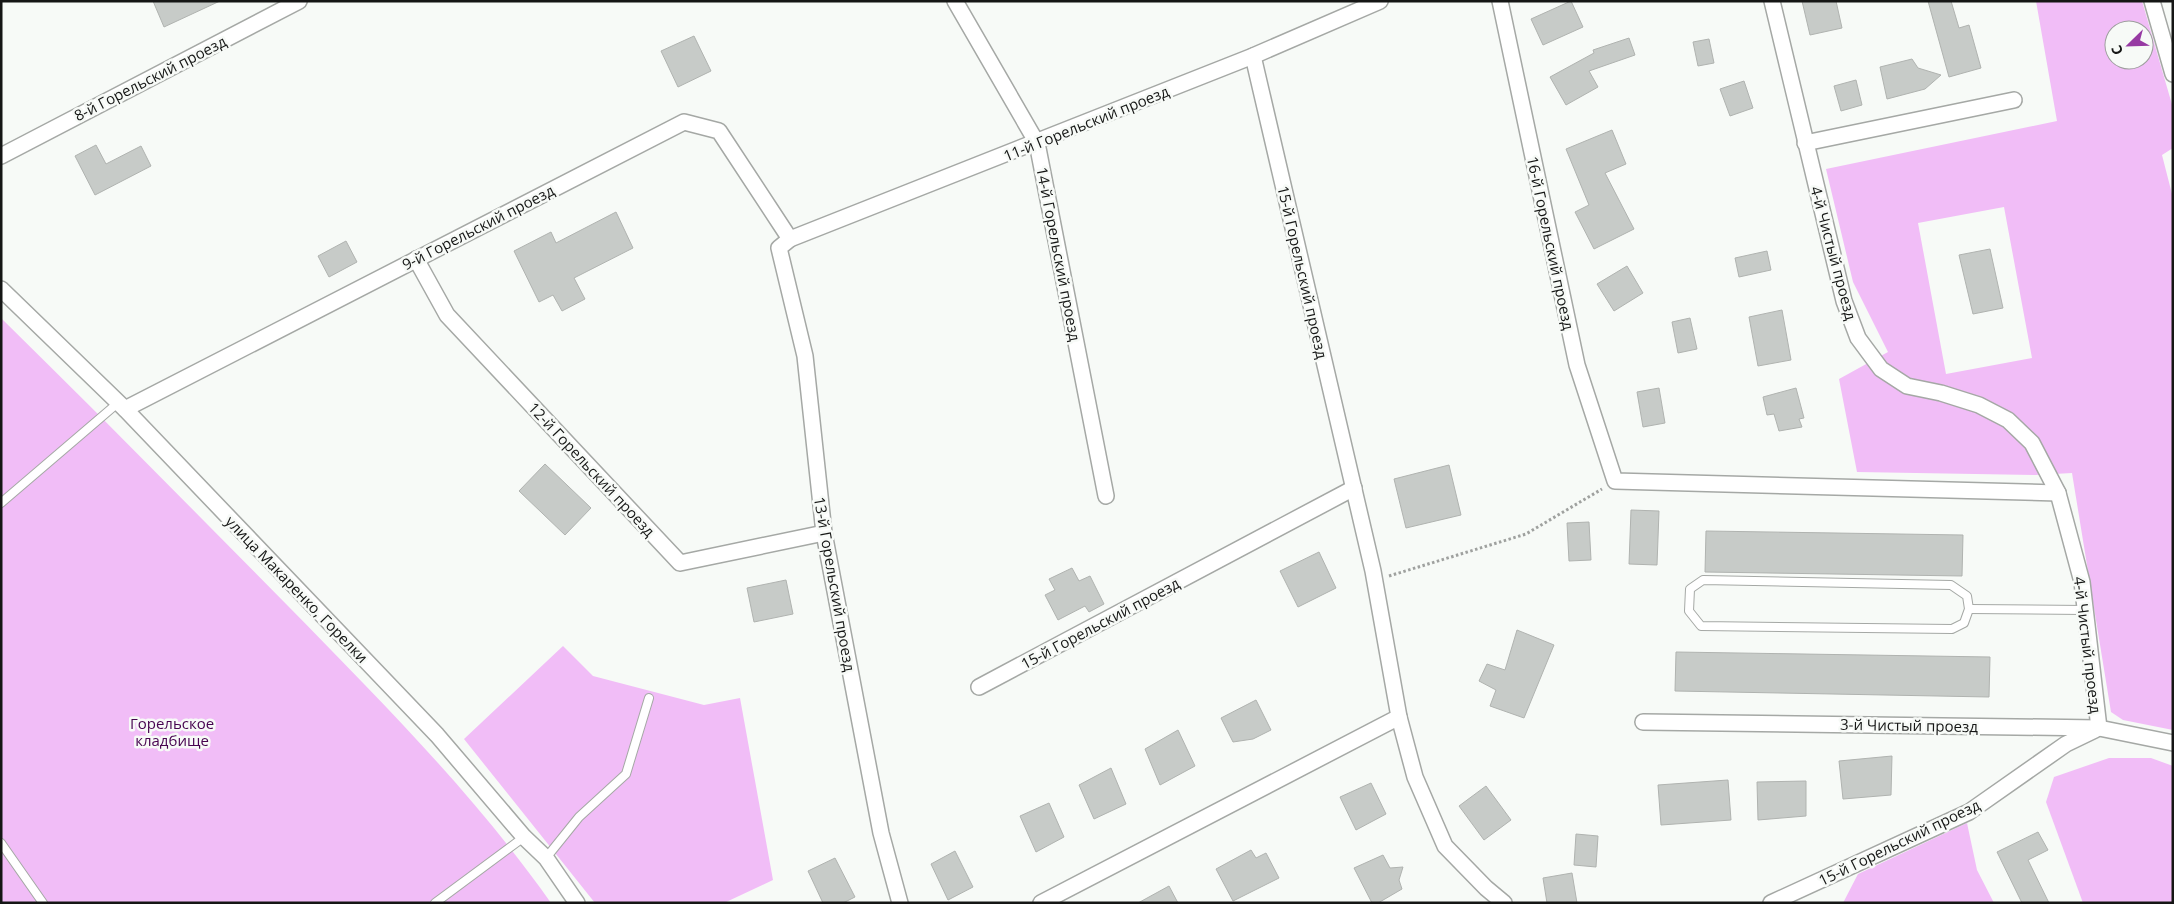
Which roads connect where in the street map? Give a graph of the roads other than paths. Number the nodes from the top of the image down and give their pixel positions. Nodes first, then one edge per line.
1 (299, 1) edge
2 (955, 1) edge
3 (1380, 1) edge
4 (1500, 1) edge
5 (1772, 1) edge
6 (2152, 1) edge
7 (1253, 56) junction
8 (2173, 74) edge
9 (2014, 100) dead end
10 (1037, 143) junction
11 (1805, 143) junction
12 (1, 156) edge
13 (790, 239) junction
14 (416, 259) junction
15 (1, 289) edge
16 (122, 405) junction
17 (1354, 488) junction
18 (2058, 493) junction
19 (1106, 496) dead end
20 (1, 503) edge
21 (824, 533) junction
22 (1969, 609) junction
23 (2085, 610) junction
24 (979, 687) dead end
25 (649, 698) dead end
26 (1399, 717) junction
27 (1643, 722) dead end
28 (2099, 728) junction
29 (2173, 743) edge
30 (524, 837) junction
31 (1, 843) edge
32 (546, 858) junction
33 (43, 903) edge
34 (435, 903) edge
35 (577, 903) edge
36 (900, 903) edge
37 (1041, 903) edge
38 (1504, 903) edge
39 (1771, 903) edge

1 - 12 street, 8-й Горельский проезд
2 - 10 street, 14-й Горельский проезд
3 - 7 street, 11-й Горельский проезд
4 - 18 street, 16-й Горельский проезд
5 - 11 street, 4-й Чистый проезд
6 - 8 street
7 - 10 street, 11-й Горельский проезд
7 - 17 street, 15-й Горельский проезд
9 - 11 street
10 - 13 street, 11-й Горельский проезд
10 - 19 street, 14-й Горельский проезд
11 - 18 street, 4-й Чистый проезд
13 - 14 street, 9-й Горельский проезд
13 - 21 street, 13-й Горельский проезд
14 - 16 street, 9-й Горельский проезд
14 - 21 street, 12-й Горельский проезд
15 - 16 street, улица Макаренко, Горелки
16 - 20 lane
16 - 30 street, улица Макаренко, Горелки
17 - 24 street, 15-й Горельский проезд
17 - 26 street, 15-й Горельский проезд
18 - 23 street, 4-й Чистый проезд
21 - 36 street, 13-й Горельский проезд
22 - 22 lane
22 - 23 lane
23 - 28 street, 4-й Чистый проезд
25 - 32 lane
26 - 37 street
26 - 38 street, 15-й Горельский проезд
27 - 28 street, 3-й Чистый проезд
28 - 29 street, 3-й Чистый проезд
28 - 39 street, 15-й Горельский проезд
30 - 32 street, улица Макаренко, Горелки
30 - 34 lane
31 - 33 lane
32 - 35 street, улица Макаренко, Горелки

